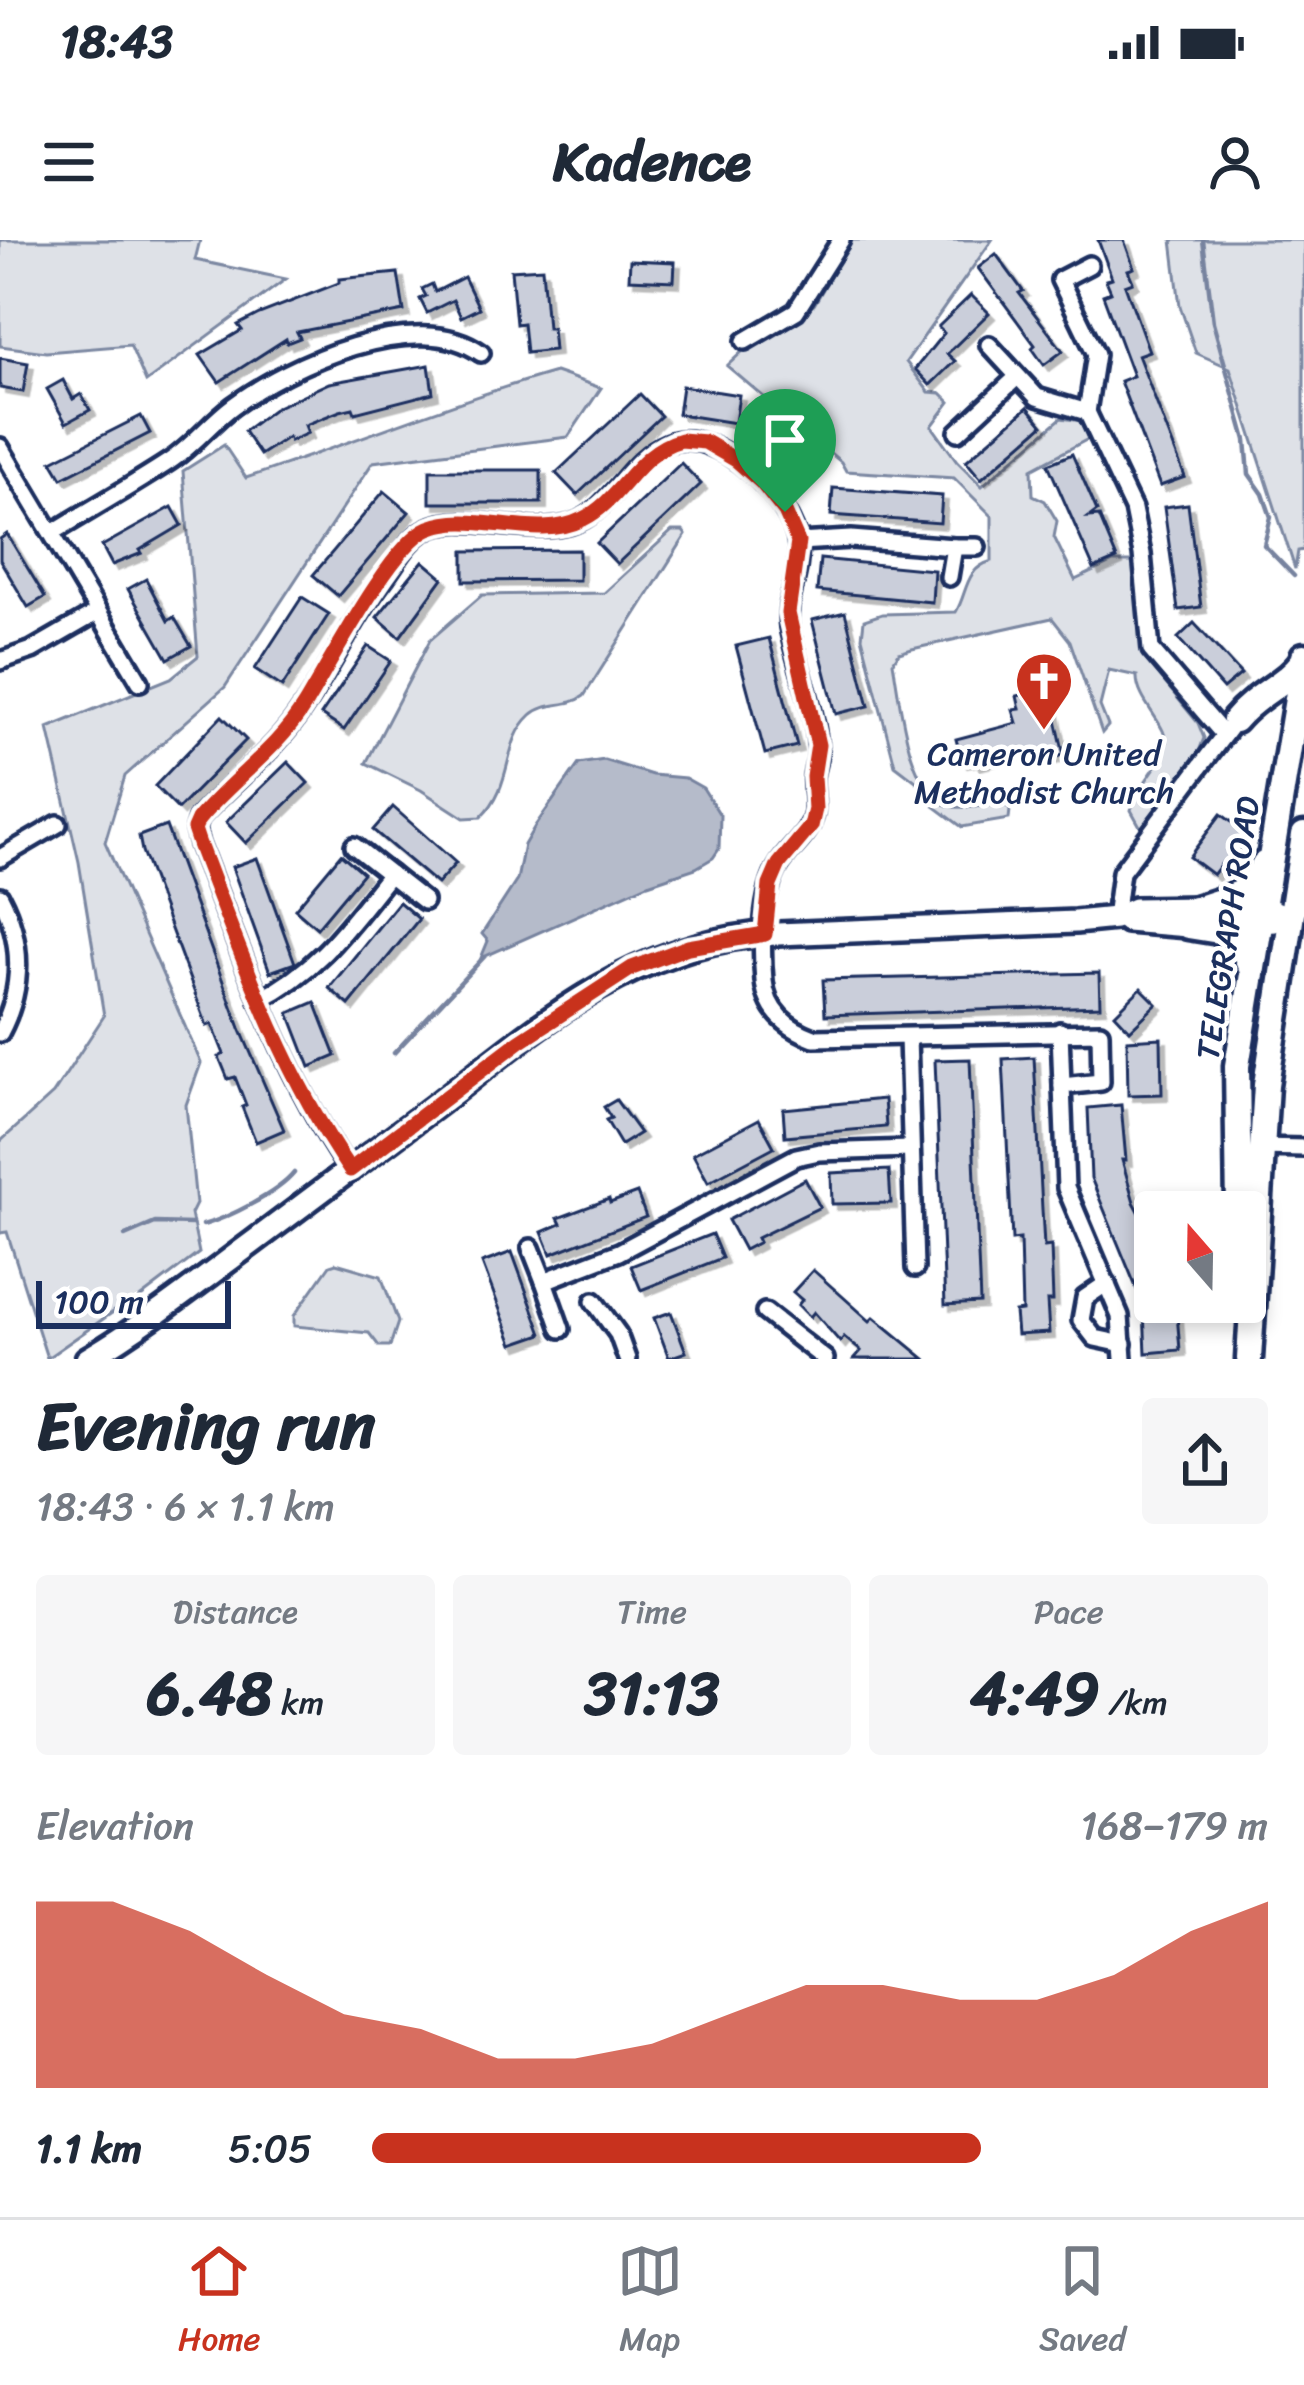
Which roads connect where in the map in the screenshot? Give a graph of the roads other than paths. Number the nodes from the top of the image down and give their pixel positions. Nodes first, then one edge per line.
1 (841, 240) edge
2 (1089, 265) dead end
3 (745, 341) dead end
4 (989, 345) dead end
5 (481, 353) dead end
6 (1016, 378) junction
7 (1087, 412) junction
8 (958, 432) dead end
9 (0, 447) edge
10 (52, 533) junction
11 (798, 542) junction
12 (954, 547) junction
13 (977, 548) dead end
14 (949, 578) dead end
15 (98, 612) junction
16 (1304, 659) edge
17 (0, 661) edge
18 (140, 682) dead end
19 (1229, 728) junction
20 (1291, 739) junction
21 (1281, 804) junction
22 (58, 824) dead end
23 (1304, 835) edge
24 (354, 846) dead end
25 (0, 858) edge
26 (390, 874) junction
27 (0, 896) edge
28 (424, 901) dead end
29 (1262, 915) junction
30 (1191, 917) junction
31 (1115, 918) junction
32 (1290, 918) junction
33 (765, 934) junction
34 (1252, 973) junction
35 (259, 1000) junction
36 (1060, 1031) junction
37 (0, 1033) edge
38 (908, 1036) junction
39 (1062, 1086) junction
40 (1235, 1147) junction
41 (1262, 1147) junction
42 (1304, 1148) edge
43 (910, 1149) junction
44 (350, 1170) junction
45 (1238, 1191) edge
46 (1261, 1191) edge
47 (531, 1248) dead end
48 (915, 1268) dead end
49 (544, 1281) junction
50 (1108, 1282) junction
51 (595, 1300) dead end
52 (765, 1312) dead end
53 (1251, 1323) edge
54 (561, 1329) dead end
55 (1123, 1352) edge
56 (87, 1359) edge
57 (627, 1359) edge
58 (825, 1359) edge
59 (1249, 1359) edge

1 - 3 street
2 - 7 street
4 - 6 street
5 - 10 street
6 - 7 street
6 - 8 street
7 - 19 street
9 - 10 street
10 - 15 street
11 - 12 street
11 - 33 street
11 - 35 street
12 - 13 street
12 - 14 street
15 - 17 street
15 - 18 street
16 - 19 main road
16 - 20 main road, TELEGRAPH ROAD
19 - 20 main road
19 - 31 street
20 - 21 main road, TELEGRAPH ROAD
21 - 29 main road, TELEGRAPH ROAD
21 - 30 main road
22 - 25 street
23 - 32 main road, TELEGRAPH ROAD
24 - 26 street
26 - 28 street
26 - 35 street
27 - 37 street
29 - 30 main road
29 - 32 main road
29 - 34 main road, TELEGRAPH ROAD
30 - 31 main road
30 - 34 main road
31 - 33 main road
32 - 41 main road, TELEGRAPH ROAD
33 - 38 street
33 - 44 main road
34 - 40 main road, TELEGRAPH ROAD
35 - 44 street
36 - 38 street
36 - 39 street
36 - 39 street
38 - 43 street
39 - 50 street
40 - 41 street
40 - 45 main road, TELEGRAPH ROAD
41 - 42 street
41 - 46 main road, TELEGRAPH ROAD
43 - 48 street
43 - 49 street
44 - 56 main road
47 - 49 street
49 - 54 street
50 - 55 street
50 - 55 street
51 - 57 street
52 - 58 street
53 - 59 main road, TELEGRAPH ROAD

